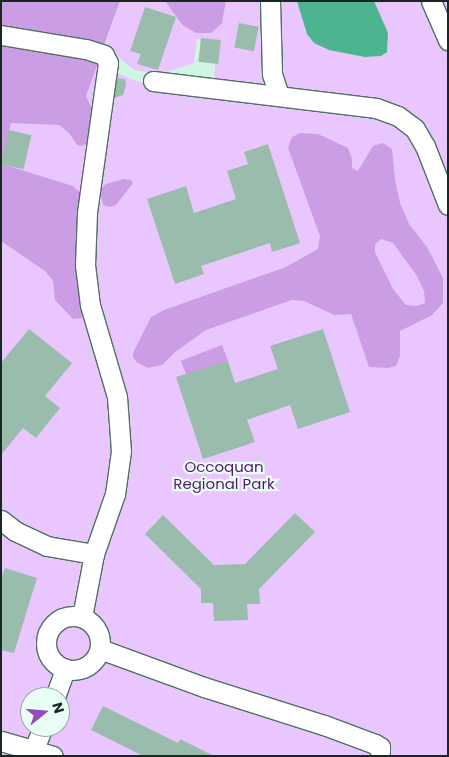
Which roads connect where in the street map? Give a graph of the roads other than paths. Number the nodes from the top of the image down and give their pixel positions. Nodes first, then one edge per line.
1 (270, 1) edge
2 (431, 1) edge
3 (1, 35) edge
4 (448, 40) edge
5 (153, 81) dead end
6 (279, 96) junction
7 (448, 205) edge
8 (1, 520) edge
9 (94, 554) junction
10 (82, 617) junction
11 (100, 649) junction
12 (65, 670) junction
13 (59, 687) edge
14 (39, 737) edge
15 (1, 741) edge
16 (34, 749) junction
17 (380, 752) dead end
18 (54, 756) edge

1 - 6 lane
2 - 4 lane
3 - 9 lane
5 - 6 lane
6 - 7 lane
8 - 9 lane
9 - 10 lane
10 - 11 lane
10 - 12 lane
11 - 12 lane
11 - 17 lane
12 - 13 lane
14 - 16 lane
15 - 16 lane
16 - 18 lane

